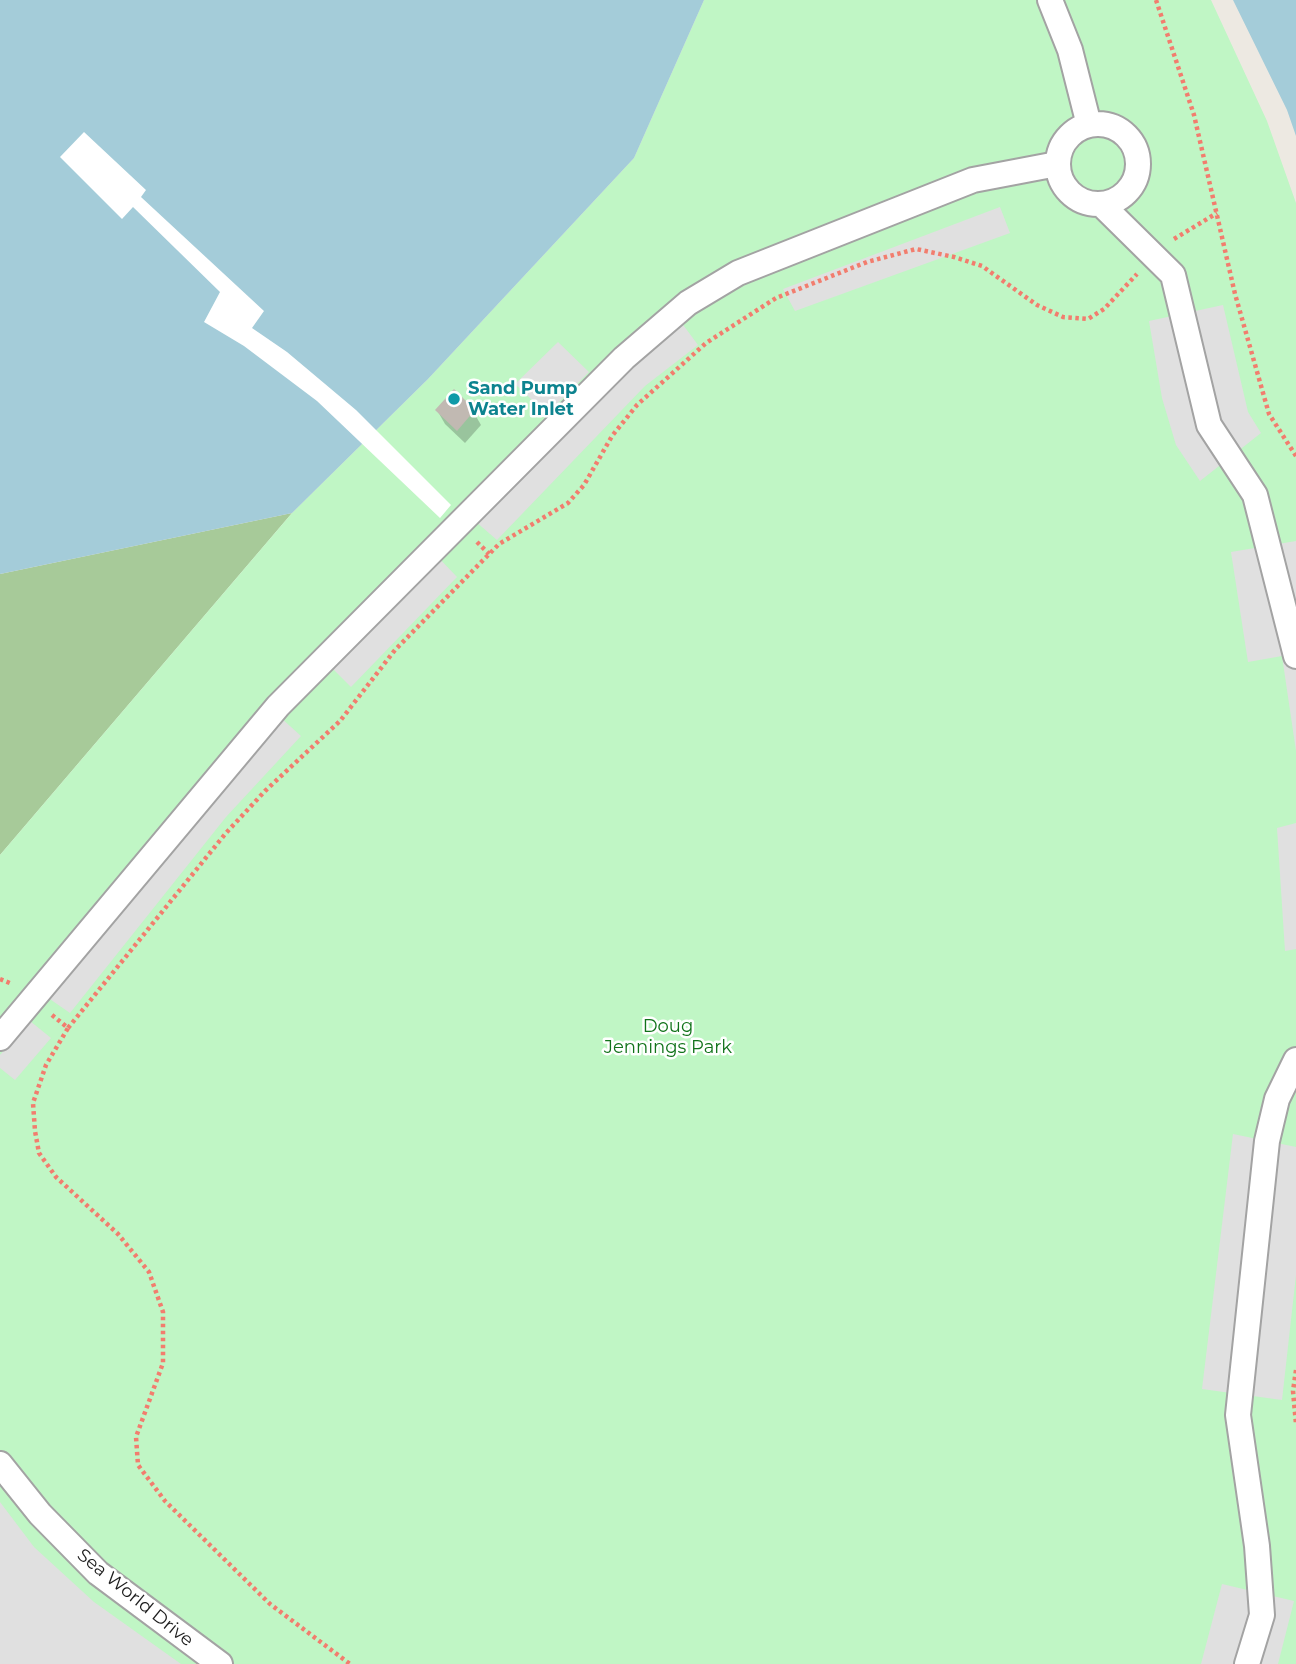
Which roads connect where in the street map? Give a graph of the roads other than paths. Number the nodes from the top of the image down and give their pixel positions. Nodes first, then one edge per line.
1 (1050, 0) edge
2 (1089, 125) junction
3 (1057, 164) junction
4 (1101, 204) junction
5 (1296, 656) edge
6 (0, 1038) edge
7 (1296, 1060) edge
8 (0, 1464) edge
9 (220, 1664) edge
10 (1247, 1664) edge

1 - 2 street
2 - 3 street
2 - 4 street
3 - 4 street
3 - 6 street
4 - 5 street
7 - 10 street
8 - 9 street, Sea World Drive

